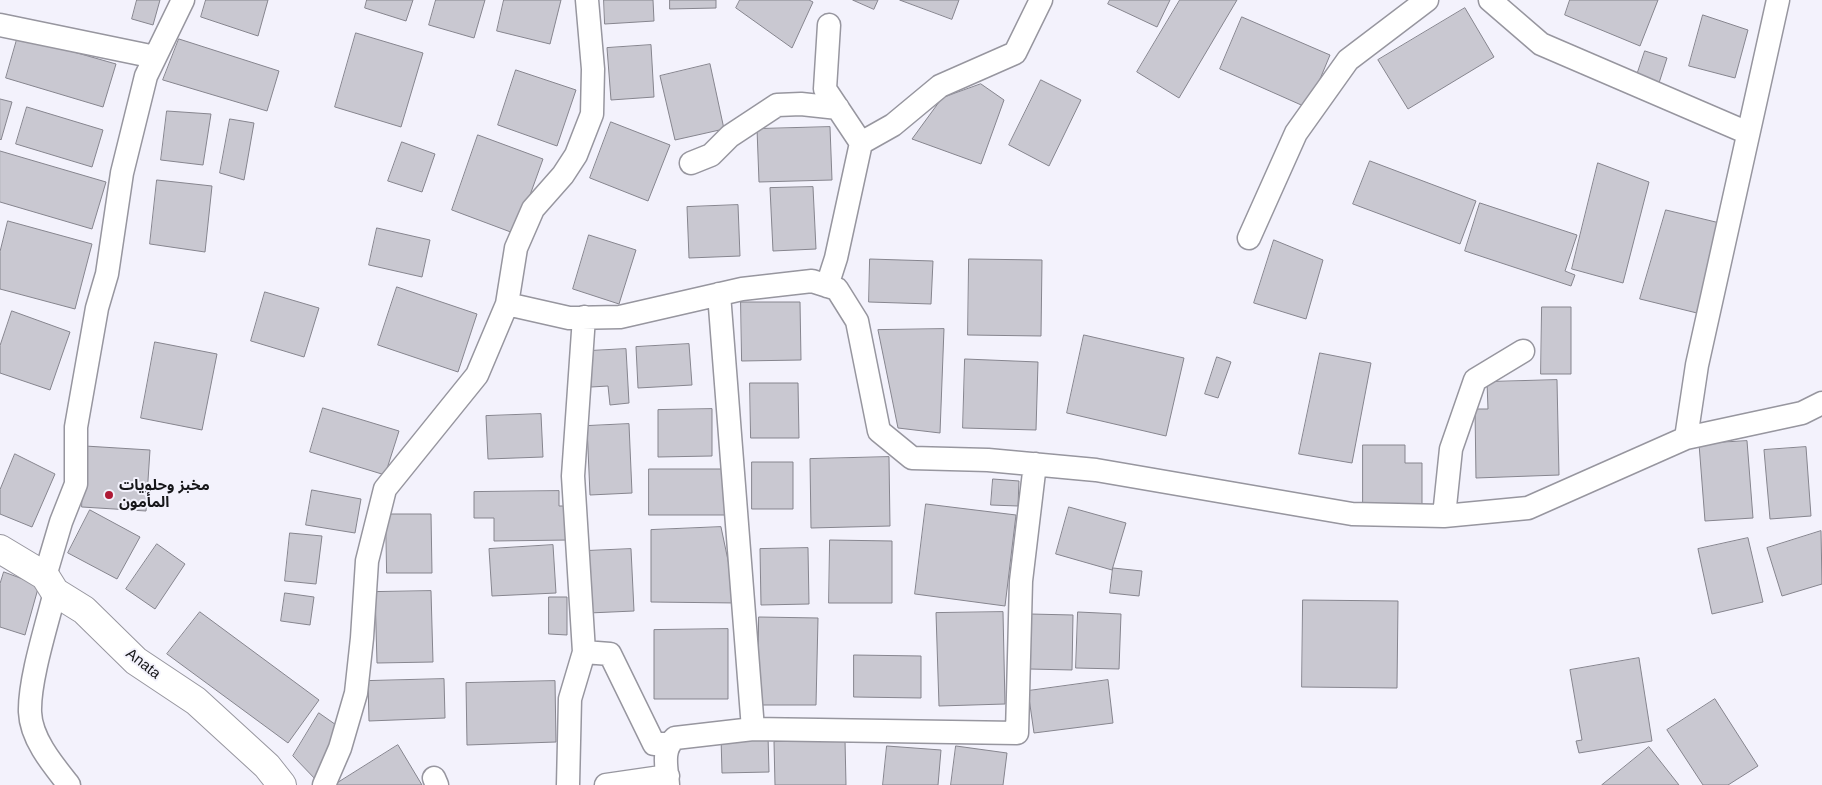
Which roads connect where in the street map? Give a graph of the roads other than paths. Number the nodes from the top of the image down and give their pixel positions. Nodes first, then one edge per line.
1 (183, 0) edge
2 (587, 0) edge
3 (1041, 0) edge
4 (1427, 0) edge
5 (1490, 0) edge
6 (1778, 0) edge
7 (0, 25) edge
8 (829, 25) dead end
9 (154, 57) junction
10 (838, 108) junction
11 (1748, 134) junction
12 (861, 143) junction
13 (691, 163) dead end
14 (1249, 238) dead end
15 (827, 286) junction
16 (719, 294) junction
17 (507, 304) junction
18 (584, 318) junction
19 (1523, 351) dead end
20 (1822, 403) edge
21 (1686, 438) junction
22 (1035, 464) junction
23 (1444, 516) junction
24 (0, 549) edge
25 (50, 584) junction
26 (584, 652) junction
27 (753, 729) junction
28 (667, 744) junction
29 (668, 781) edge
30 (69, 785) edge
31 (282, 785) edge
32 (324, 785) edge
33 (568, 785) edge
34 (606, 785) edge

1 - 9 street
2 - 17 street
3 - 12 street
4 - 14 street
5 - 11 street
6 - 11 street
7 - 9 street
8 - 10 street
9 - 25 street
10 - 12 street
10 - 13 street
11 - 21 street
12 - 15 street
15 - 16 street
15 - 22 street
16 - 18 street
16 - 27 street
17 - 18 street
17 - 32 street
18 - 26 street
19 - 23 street
20 - 21 street
21 - 23 street
22 - 23 street
22 - 27 street
24 - 25 street, Anata
25 - 30 street
25 - 31 street, Anata
26 - 28 street
26 - 33 street
27 - 28 street
28 - 29 street
29 - 34 street

